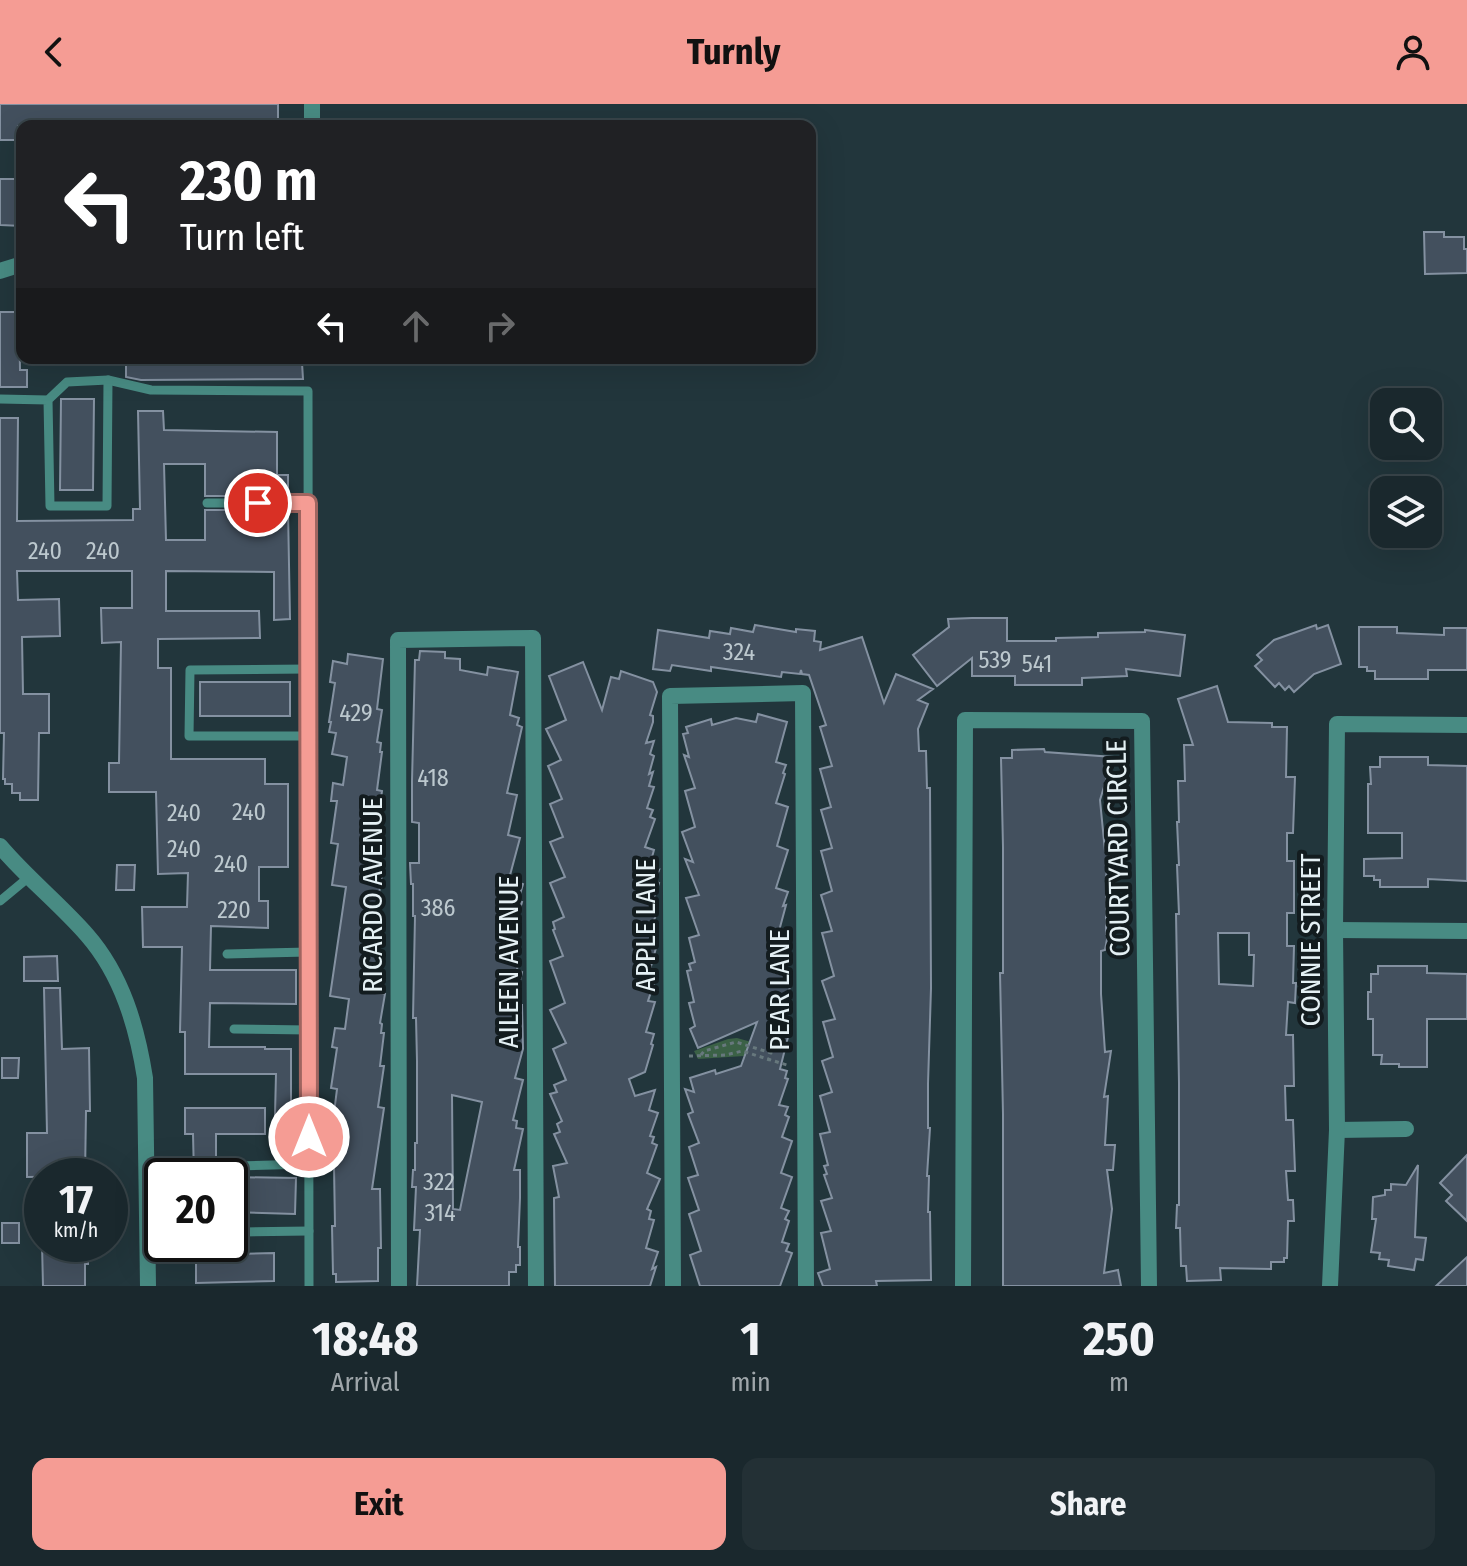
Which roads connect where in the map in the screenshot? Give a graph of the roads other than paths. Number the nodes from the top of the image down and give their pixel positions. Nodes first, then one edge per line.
1 (108, 380) junction
2 (0, 399) edge
3 (48, 400) junction
4 (207, 503) dead end
5 (308, 503) junction
6 (533, 638) joint
7 (308, 669) junction
8 (803, 693) joint
9 (1467, 725) edge
10 (308, 736) junction
11 (0, 846) edge
12 (29, 877) junction
13 (0, 901) edge
14 (1335, 930) junction
15 (1467, 931) edge
16 (308, 952) junction
17 (227, 954) dead end
18 (234, 1029) dead end
19 (309, 1030) junction
20 (1406, 1129) dead end
21 (1337, 1130) junction
22 (309, 1164) junction
23 (248, 1166) edge
24 (309, 1231) junction
25 (248, 1232) edge
26 (148, 1286) edge
27 (309, 1286) edge
28 (399, 1286) edge
29 (536, 1286) edge
30 (673, 1286) edge
31 (806, 1286) edge
32 (963, 1286) edge
33 (1149, 1286) edge
34 (1330, 1286) edge

1 - 3 lane
1 - 3 lane
1 - 5 lane
2 - 3 lane
4 - 5 lane
5 - 7 lane
6 - 28 street, RICARDO AVENUE
6 - 29 street, AILEEN AVENUE
7 - 10 lane
7 - 10 lane
8 - 30 street, APPLE LANE
8 - 31 street, PEAR LANE
9 - 14 street, CONNIE STREET
10 - 16 lane
11 - 12 street
12 - 13 lane
12 - 26 street
14 - 15 street
14 - 21 street, CONNIE STREET
16 - 17 lane
16 - 19 lane
18 - 19 lane
19 - 22 lane
20 - 21 street
21 - 34 street, CONNIE STREET
22 - 23 lane
22 - 24 lane
24 - 25 lane
24 - 27 lane
32 - 33 street, COURTYARD CIRCLE

